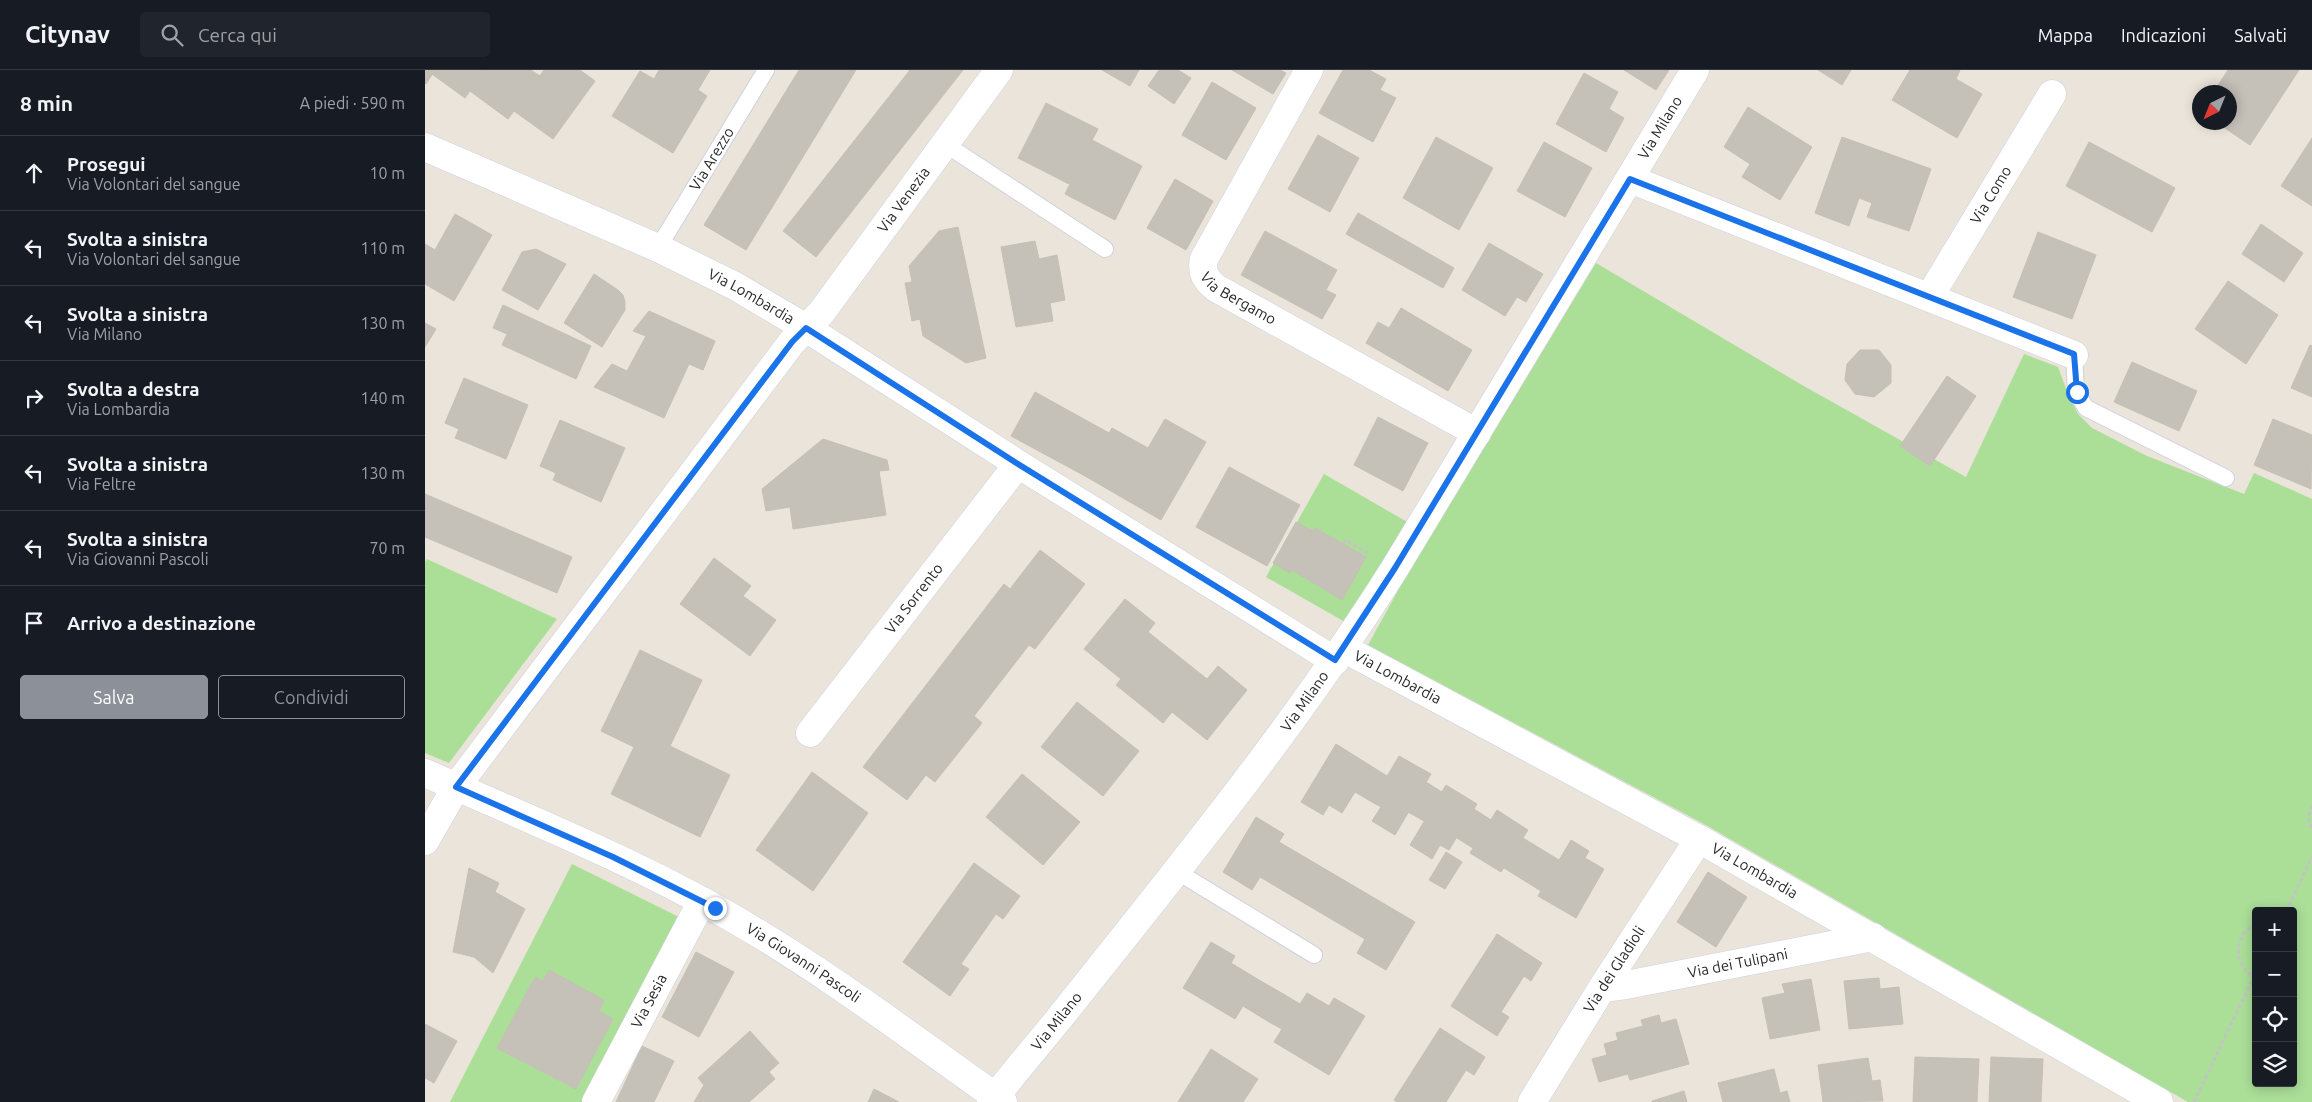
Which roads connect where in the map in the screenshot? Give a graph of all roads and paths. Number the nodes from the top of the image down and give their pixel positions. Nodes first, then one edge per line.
1 (766, 70) edge
2 (999, 70) edge
3 (1309, 70) edge
4 (1695, 70) edge
5 (2052, 94) dead end
6 (945, 144) junction
7 (425, 147) edge
8 (1630, 179) junction
9 (658, 248) junction
10 (1105, 249) dead end
11 (1930, 296) junction
12 (806, 328) junction
13 (2074, 354) joint
14 (1477, 433) junction
15 (1018, 464) junction
16 (2226, 478) dead end
17 (1343, 544) dead end
18 (1360, 549) dead end
19 (1339, 654) junction
20 (809, 733) dead end
21 (425, 773) edge
22 (456, 787) junction
23 (2311, 809) edge
24 (2312, 830) edge
25 (1699, 838) junction
26 (425, 841) edge
27 (2312, 857) edge
28 (1177, 871) junction
29 (702, 902) junction
30 (2288, 907) edge
31 (2252, 927) edge
32 (1873, 937) junction
33 (1313, 955) dead end
34 (2252, 976) edge
35 (2252, 984) edge
36 (1602, 988) junction
37 (996, 1100) edge
38 (596, 1102) edge
39 (1532, 1102) edge
40 (2159, 1102) edge
41 (2194, 1102) edge

1 - 9 lane, Via Arezzo
2 - 6 street, Via Venezia
3 - 14 street, Via Bergamo
4 - 8 street, Via Milano
5 - 11 street, Via Como
6 - 10 lane
6 - 12 street, Via Venezia
7 - 9 street, Via Lombardia
8 - 11 street
8 - 14 street, Via Milano
9 - 12 street, Via Lombardia
11 - 13 street
12 - 15 street, Via Lombardia
12 - 22 street, Via Venezia
13 - 16 lane
14 - 19 street, Via Milano
15 - 19 street, Via Lombardia
15 - 20 street, Via Sorrento
17 - 18 path
19 - 25 street, Via Lombardia
19 - 28 street, Via Milano
21 - 22 street, Via Giovanni Pascoli
22 - 26 street, Via Venezia
22 - 29 street, Via Giovanni Pascoli
23 - 24 path
25 - 32 street, Via Lombardia
25 - 36 street, Via dei Gladioli
27 - 30 path
28 - 33 lane
28 - 37 street, Via Milano
29 - 37 street, Via Giovanni Pascoli
29 - 38 street, Via Sesia
31 - 34 path
32 - 36 street, Via dei Tulipani
32 - 40 street, Via Lombardia
35 - 41 path
36 - 39 street, Via dei Gladioli

